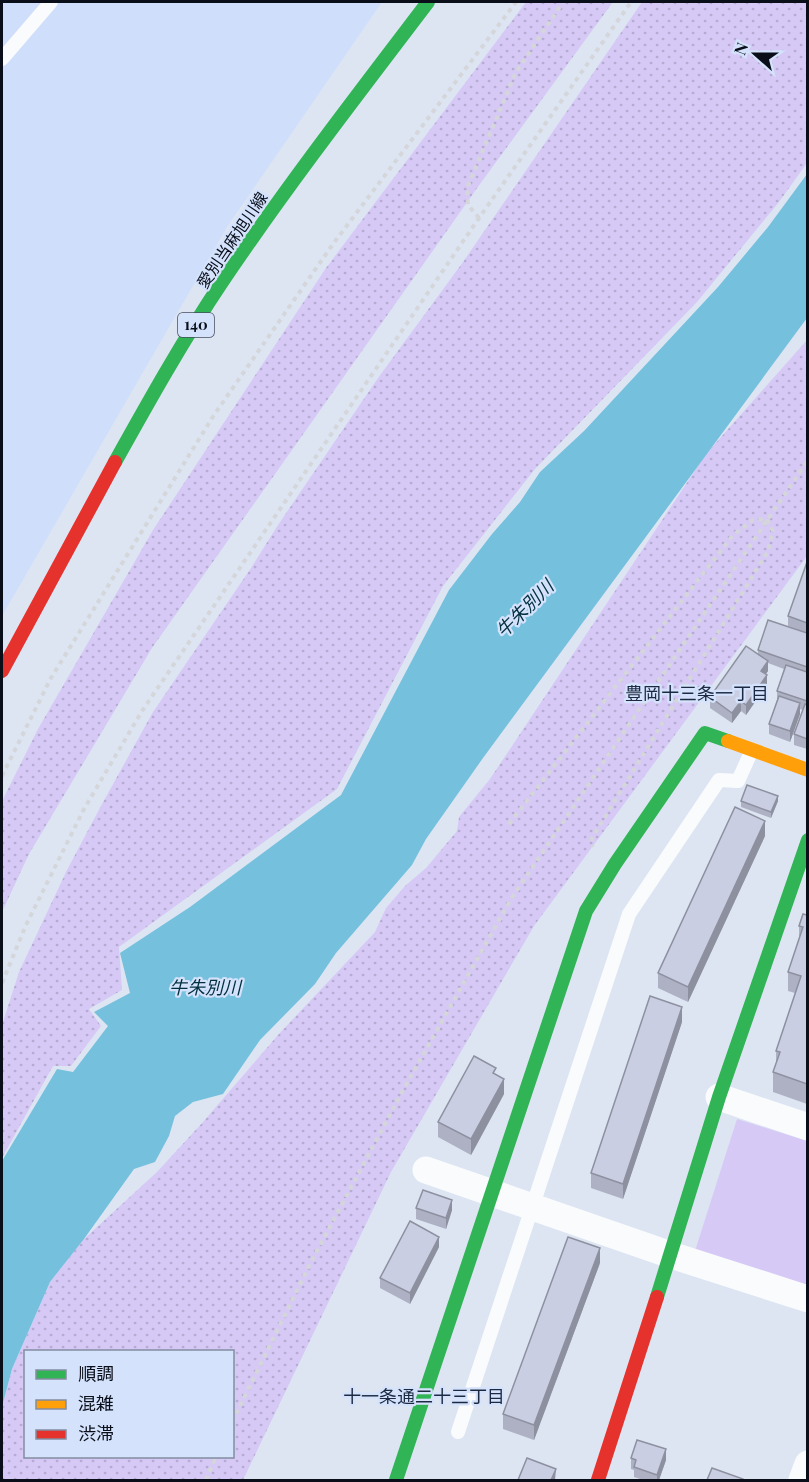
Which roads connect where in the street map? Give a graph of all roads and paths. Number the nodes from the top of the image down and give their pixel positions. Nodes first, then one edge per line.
1 (51, 2) edge
2 (428, 2) edge
3 (516, 2) edge
4 (563, 2) edge
5 (631, 2) edge
6 (2, 59) edge
7 (479, 218) junction
8 (807, 460) edge
9 (767, 519) junction
10 (2, 672) edge
11 (752, 750) junction
12 (807, 770) edge
13 (2, 776) edge
14 (509, 824) dead end
15 (807, 840) edge
16 (615, 864) junction
17 (2, 982) edge
18 (718, 1097) junction
19 (807, 1127) edge
20 (426, 1170) dead end
21 (491, 1193) junction
22 (534, 1208) junction
23 (671, 1255) junction
24 (807, 1299) edge
25 (234, 1418) edge
26 (458, 1432) dead end
27 (215, 1458) edge
28 (807, 1464) edge
29 (206, 1480) edge
30 (396, 1480) edge
31 (598, 1480) edge
32 (802, 1480) edge

1 - 6 lane
2 - 10 street, 愛別当麻旭川線 / 140
3 - 13 path
4 - 7 path
5 - 7 path
7 - 17 path
8 - 9 path
9 - 14 path
9 - 16 path
9 - 25 path
11 - 12 street
11 - 16 street
11 - 22 lane
15 - 18 street
16 - 21 street
18 - 19 street
18 - 23 street
20 - 21 street
21 - 22 street
21 - 30 street
22 - 23 street
22 - 26 lane
23 - 24 street
23 - 31 street
27 - 29 path
28 - 32 street

